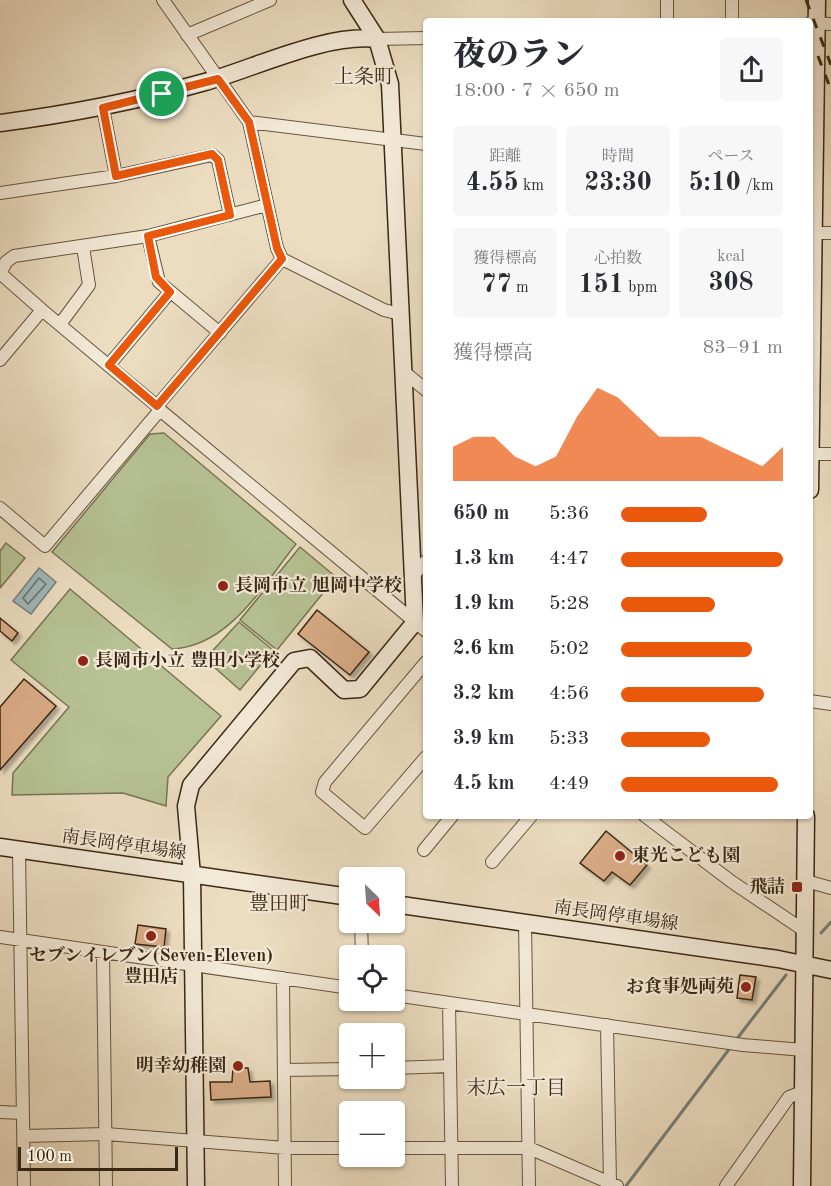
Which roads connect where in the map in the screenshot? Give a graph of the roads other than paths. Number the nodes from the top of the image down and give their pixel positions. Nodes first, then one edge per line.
1 (163, 0) edge
2 (270, 0) edge
3 (352, 0) edge
4 (667, 0) edge
5 (732, 0) edge
6 (817, 0) edge
7 (667, 18) edge
8 (732, 18) edge
9 (819, 23) edge
10 (187, 34) junction
11 (423, 38) edge
12 (377, 39) junction
13 (218, 79) junction
14 (103, 108) junction
15 (249, 122) junction
16 (0, 123) edge
17 (392, 139) junction
18 (423, 144) edge
19 (116, 176) junction
20 (0, 193) edge
21 (813, 203) edge
22 (267, 206) junction
23 (230, 215) junction
24 (813, 233) edge
25 (831, 233) edge
26 (148, 236) junction
27 (83, 247) junction
28 (282, 259) junction
29 (0, 274) edge
30 (170, 292) junction
31 (42, 310) junction
32 (400, 314) junction
33 (61, 323) junction
34 (220, 333) junction
35 (2, 354) edge
36 (109, 365) junction
37 (404, 372) junction
38 (423, 388) edge
39 (159, 408) junction
40 (813, 454) edge
41 (831, 454) edge
42 (0, 508) edge
43 (423, 564) edge
44 (413, 576) junction
45 (421, 626) edge
46 (423, 666) edge
47 (813, 701) edge
48 (831, 704) edge
49 (423, 760) edge
50 (450, 819) edge
51 (528, 819) edge
52 (649, 819) edge
53 (806, 819) edge
54 (0, 847) edge
55 (19, 850) junction
56 (424, 850) dead end
57 (492, 862) dead end
58 (192, 874) junction
59 (806, 881) junction
60 (831, 888) edge
61 (339, 895) edge
62 (405, 906) edge
63 (525, 922) junction
64 (805, 930) junction
65 (0, 937) edge
66 (20, 940) junction
67 (103, 952) junction
68 (804, 964) junction
69 (193, 965) junction
70 (831, 970) edge
71 (283, 978) junction
72 (339, 986) edge
73 (405, 997) edge
74 (449, 1003) junction
75 (526, 1014) junction
76 (607, 1025) junction
77 (803, 1050) junction
78 (450, 1066) junction
79 (405, 1068) edge
80 (339, 1069) edge
81 (284, 1070) junction
82 (802, 1092) junction
83 (0, 1112) edge
84 (23, 1113) junction
85 (105, 1134) junction
86 (24, 1136) junction
87 (195, 1142) junction
88 (285, 1148) junction
89 (339, 1148) edge
90 (405, 1148) edge
91 (451, 1148) junction
92 (529, 1148) junction
93 (615, 1185) edge
94 (24, 1186) edge
95 (106, 1186) edge
96 (196, 1186) edge
97 (285, 1186) edge
98 (452, 1186) edge
99 (529, 1186) edge
100 (726, 1186) edge
101 (802, 1186) edge

1 - 10 street
2 - 10 street
3 - 12 street
4 - 7 street
5 - 8 street
6 - 9 street
9 - 21 street
10 - 13 street
11 - 12 street
12 - 13 street
12 - 17 street
13 - 14 street
13 - 15 street
14 - 16 street
14 - 19 street
15 - 17 street
15 - 22 street
17 - 18 street
17 - 32 street
19 - 20 street
19 - 23 street
22 - 23 street
22 - 28 street
23 - 26 street
24 - 25 street
26 - 27 street
26 - 30 street
27 - 29 street
27 - 33 street
28 - 32 street
28 - 34 street
29 - 31 street
30 - 34 street
30 - 36 street
31 - 33 street
31 - 35 street
32 - 37 street
33 - 36 street
34 - 39 street
36 - 39 street
37 - 38 street
37 - 44 street
39 - 42 street
39 - 45 street
40 - 41 street
43 - 44 street
44 - 45 street
45 - 58 street
46 - 49 street
47 - 48 street
50 - 56 street
51 - 57 street
52 - 64 street
53 - 59 street
54 - 55 street, 南長岡停車場線
55 - 58 street, 南長岡停車場線
55 - 66 street
58 - 61 street, 南長岡停車場線
58 - 69 street
59 - 60 street
59 - 64 street
62 - 63 street, 南長岡停車場線
63 - 68 street, 南長岡停車場線
63 - 75 street
64 - 68 street
65 - 66 street
66 - 67 street
66 - 84 street
67 - 69 street
67 - 85 street
68 - 70 street, 南長岡停車場線
68 - 77 street
69 - 71 street
69 - 87 street
71 - 72 street
71 - 81 street
73 - 74 street
74 - 75 street
74 - 78 street
75 - 76 street
75 - 92 street
76 - 77 street
76 - 93 street
77 - 82 street
78 - 79 street
78 - 91 street
80 - 81 street
81 - 88 street
82 - 100 street
82 - 101 street
83 - 84 street
84 - 86 street
85 - 86 street
85 - 87 street
85 - 95 street
86 - 94 street
87 - 88 street
87 - 96 street
88 - 89 street
88 - 97 street
90 - 91 street
91 - 92 street
91 - 98 street
92 - 93 street
92 - 99 street

